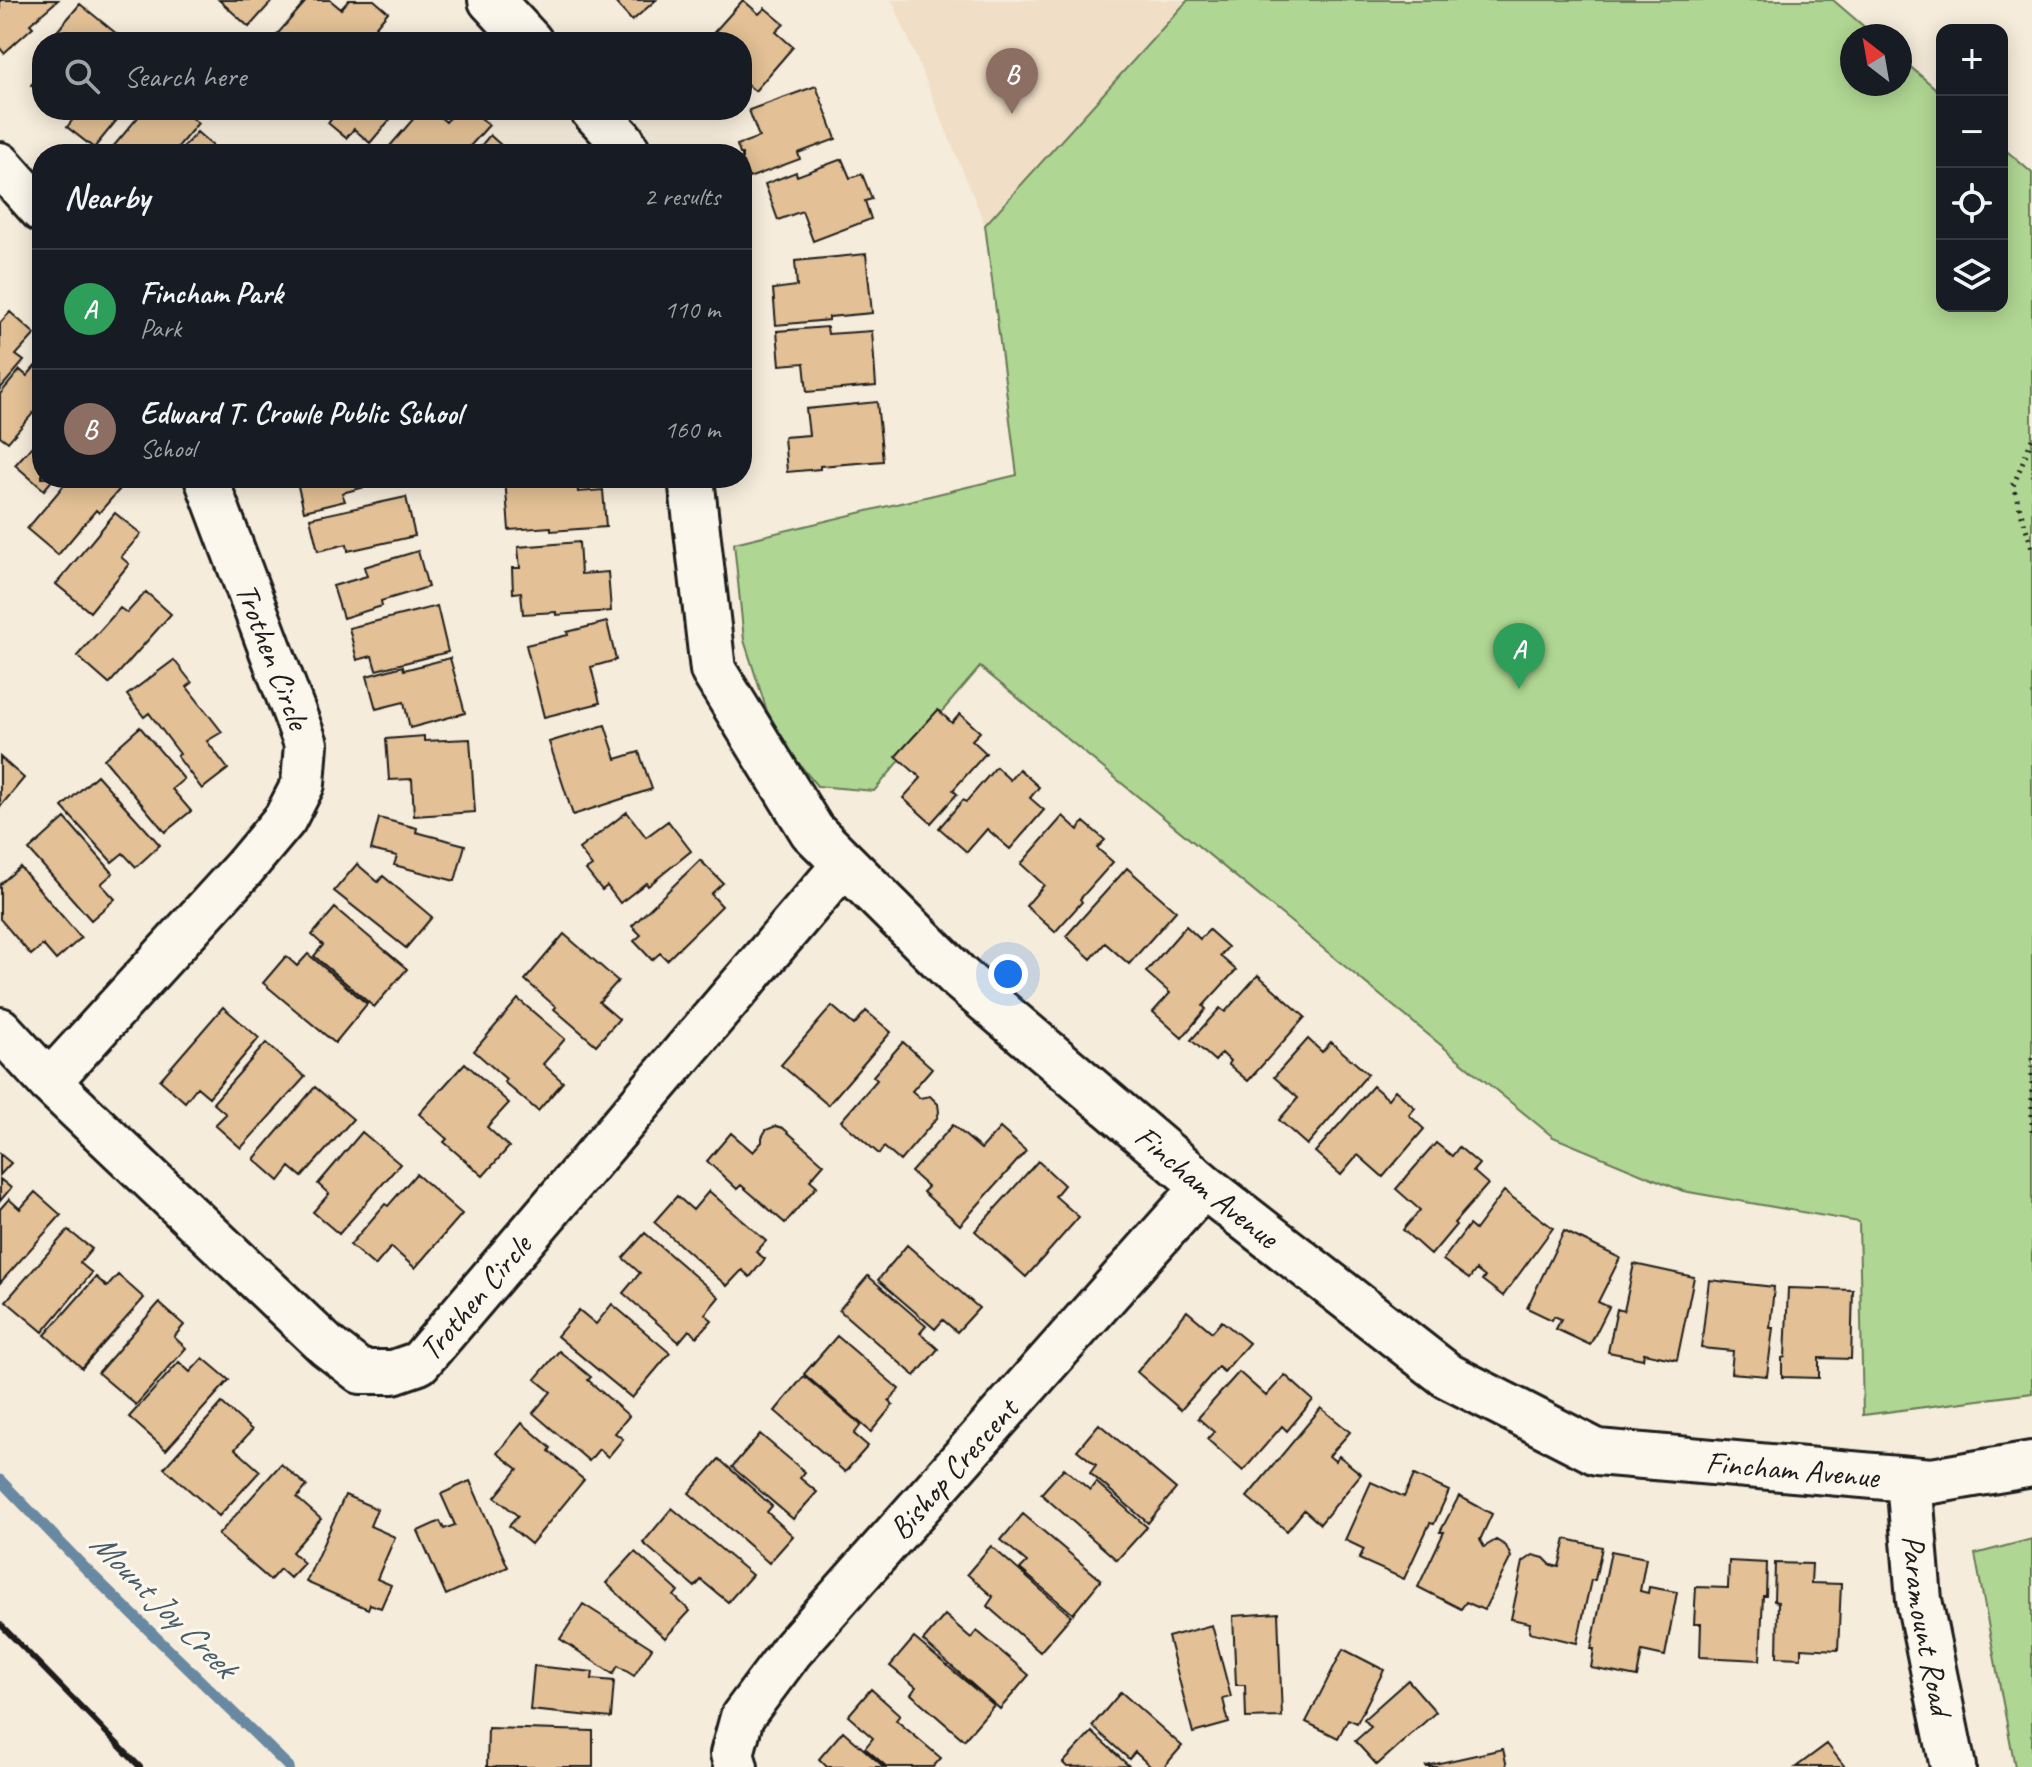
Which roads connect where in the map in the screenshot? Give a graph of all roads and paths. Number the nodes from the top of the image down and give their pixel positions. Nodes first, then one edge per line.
1 (491, 0) edge
2 (521, 32) edge
3 (602, 120) edge
4 (624, 144) edge
5 (0, 164) edge
6 (32, 200) edge
7 (2032, 439) edge
8 (210, 488) edge
9 (692, 488) edge
10 (2032, 548) edge
11 (845, 863) junction
12 (0, 1029) edge
13 (2032, 1058) edge
14 (49, 1082) junction
15 (2032, 1137) edge
16 (1204, 1186) junction
17 (2032, 1464) edge
18 (1909, 1480) junction
19 (736, 1767) edge
20 (1953, 1767) edge

1 - 2 street
3 - 4 street
5 - 6 street
7 - 10 path
8 - 14 street, Trothen Circle
9 - 11 street, Fincham Avenue
11 - 14 street, Trothen Circle
11 - 16 street, Fincham Avenue
12 - 14 street, Trothen Circle
13 - 15 path
16 - 18 street, Fincham Avenue
16 - 19 street, Bishop Crescent
17 - 18 street, Fincham Avenue
18 - 20 street, Paramount Road

